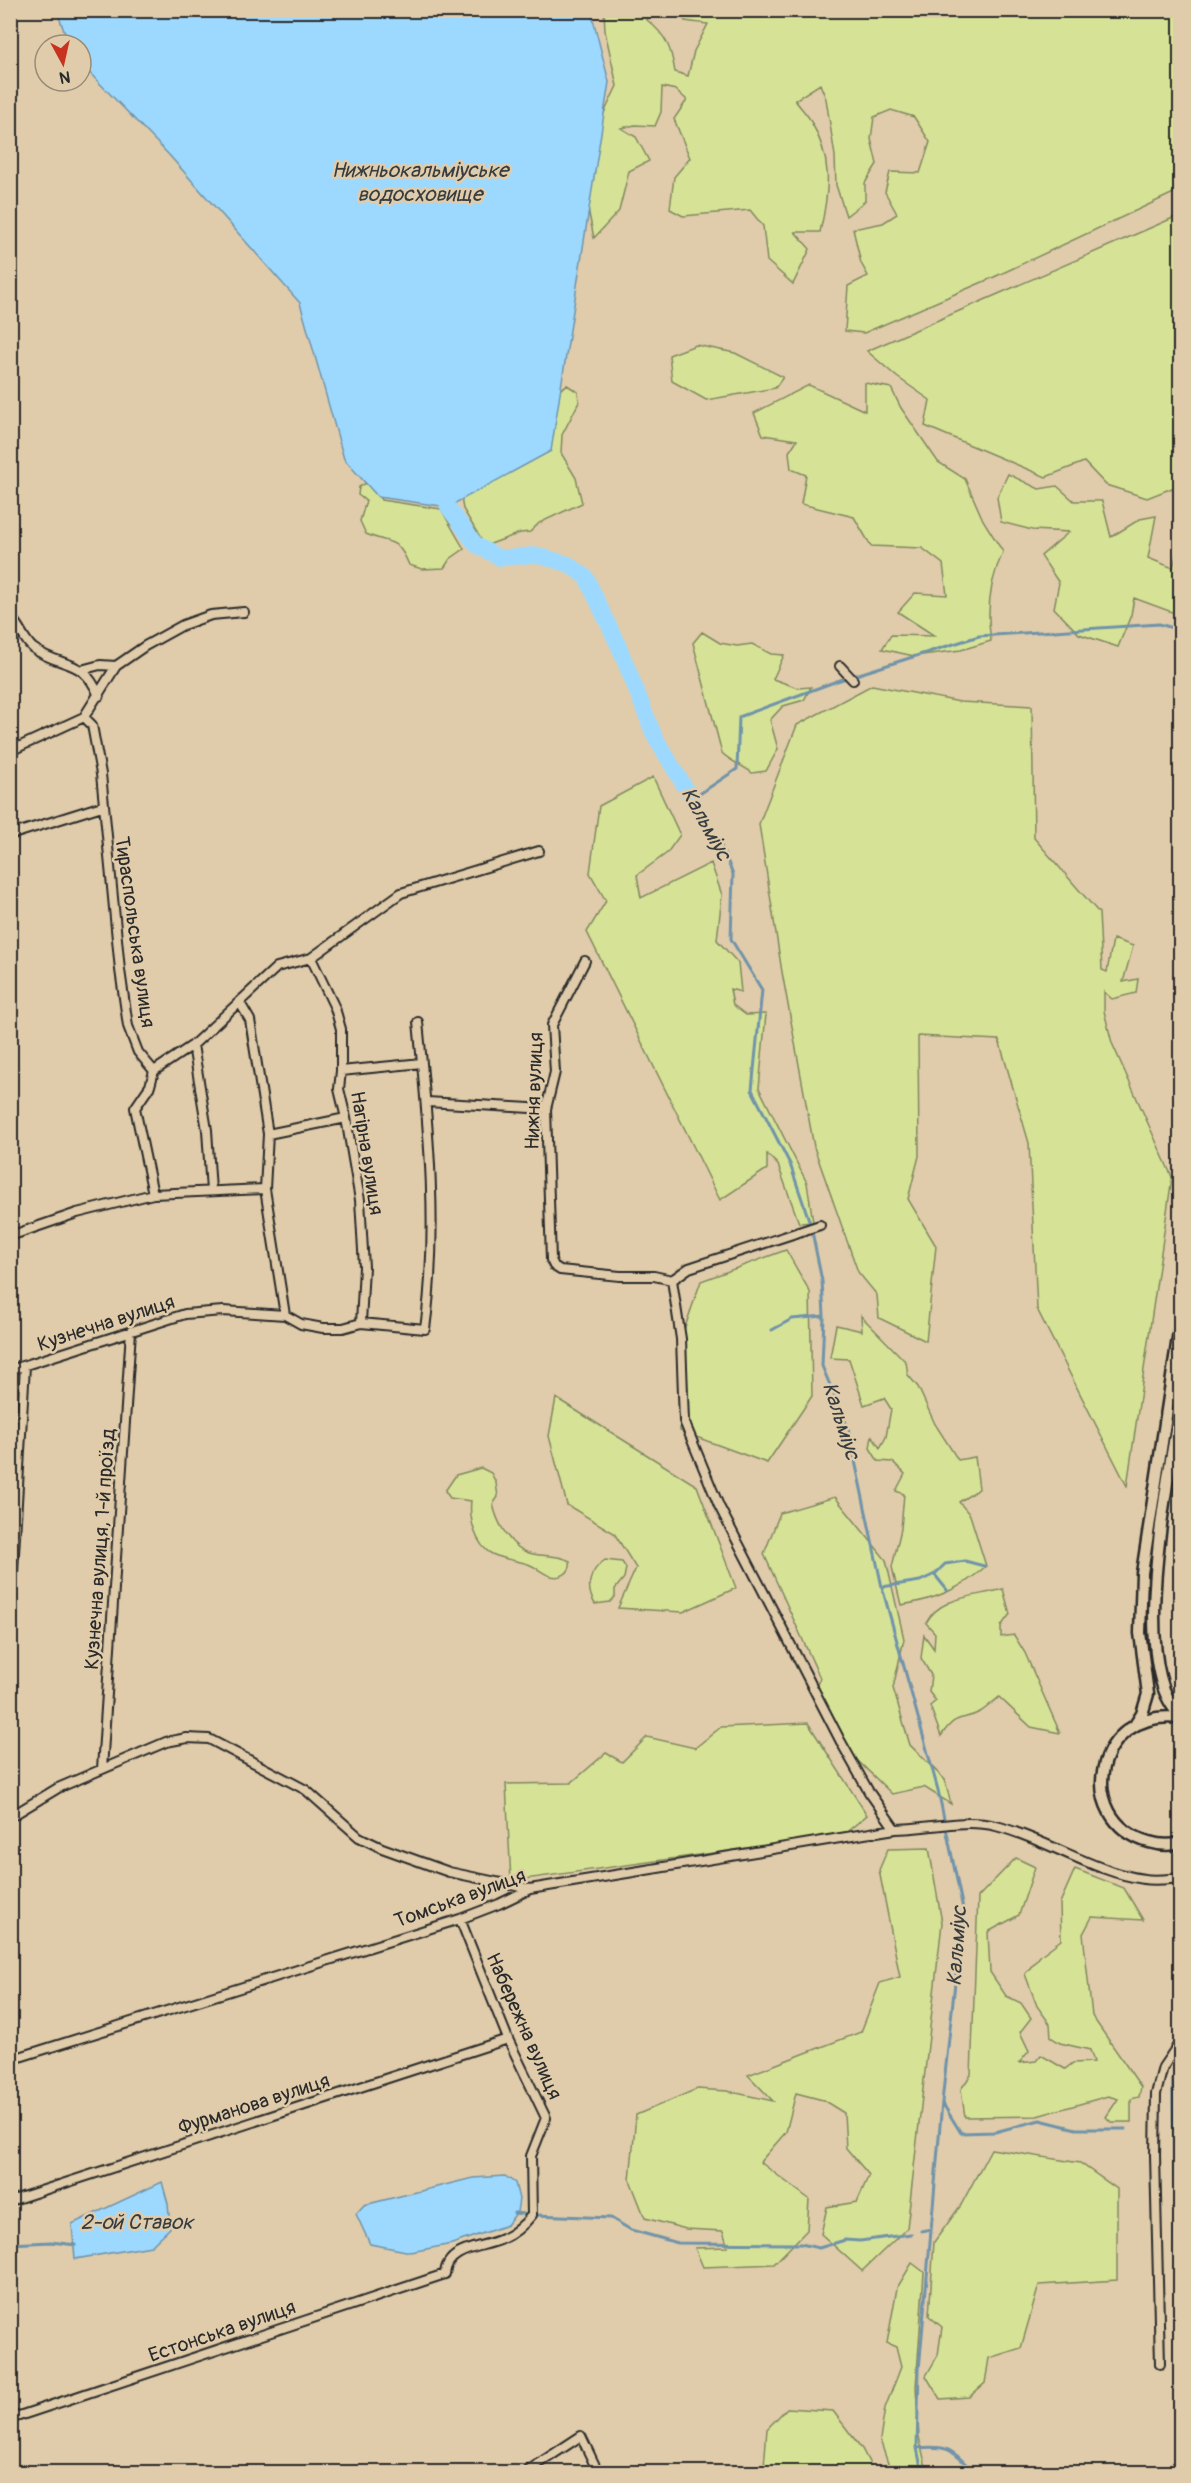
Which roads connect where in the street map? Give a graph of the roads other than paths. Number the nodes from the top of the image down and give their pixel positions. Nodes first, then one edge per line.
1 (244, 612) dead end
2 (10, 617) edge
3 (116, 666) junction
4 (840, 666) dead end
5 (81, 670) junction
6 (854, 680) dead end
7 (99, 696) junction
8 (84, 717) junction
9 (10, 752) edge
10 (102, 806) junction
11 (10, 835) edge
12 (539, 851) dead end
13 (311, 958) junction
14 (585, 961) dead end
15 (240, 1003) junction
16 (418, 1022) dead end
17 (192, 1045) junction
18 (422, 1063) junction
19 (154, 1071) junction
20 (342, 1071) junction
21 (427, 1102) junction
22 (546, 1109) junction
23 (346, 1118) junction
24 (268, 1134) junction
25 (265, 1189) junction
26 (211, 1191) junction
27 (153, 1194) junction
28 (820, 1225) dead end
29 (10, 1236) edge
30 (672, 1280) junction
31 (285, 1315) junction
32 (361, 1323) junction
33 (1180, 1325) edge
34 (131, 1331) junction
35 (25, 1366) junction
36 (10, 1370) edge
37 (1180, 1406) edge
38 (10, 1622) edge
39 (1180, 1717) edge
40 (1135, 1725) junction
41 (102, 1769) junction
42 (10, 1804) edge
43 (13, 1816) edge
44 (895, 1828) junction
45 (1180, 1843) edge
46 (1180, 1878) edge
47 (530, 1889) junction
48 (460, 1918) junction
49 (507, 2038) junction
50 (1180, 2042) edge
51 (10, 2060) edge
52 (10, 2201) edge
53 (445, 2274) joint
54 (1160, 2364) dead end
55 (10, 2419) edge
56 (526, 2472) edge
57 (598, 2472) edge

1 - 3 street
2 - 5 street
3 - 5 street
3 - 7 street
4 - 6 street
5 - 7 street
7 - 8 street
8 - 9 street
8 - 10 street, Тираспольська вулиця
10 - 11 street
10 - 19 street, Тираспольська вулиця
12 - 13 street
13 - 15 street
13 - 20 street, Нагірна вулиця
14 - 22 street, Нижня вулиця
15 - 17 street
15 - 24 street
16 - 18 street
17 - 19 street
17 - 26 street
18 - 20 street
18 - 21 street
19 - 27 street
20 - 23 street, Нагірна вулиця
21 - 22 street
21 - 32 street, Кузнечна вулиця
22 - 30 street, Нижня вулиця
23 - 24 street
23 - 32 street, Нагірна вулиця
24 - 25 street
25 - 26 street
25 - 31 street
26 - 27 street
27 - 29 street
28 - 30 street
30 - 44 street
31 - 32 street, Кузнечна вулиця
31 - 34 street, Кузнечна вулиця
33 - 40 main road
34 - 35 street, Кузнечна вулиця
34 - 41 street, Кузнечна вулиця, 1-й проїзд
35 - 36 street, Кузнечна вулиця
35 - 38 street
37 - 39 main road
39 - 40 main road
40 - 45 main road
41 - 43 street
41 - 47 street
42 - 43 street
44 - 46 street, Томська вулиця
44 - 47 street, Томська вулиця
47 - 48 street, Томська вулиця
48 - 49 street, Набережна вулиця
48 - 51 street, Томська вулиця
49 - 52 street, Фурманова вулиця
49 - 53 street, Набережна вулиця
50 - 54 street
53 - 55 street, Естонська вулиця
56 - 57 street

